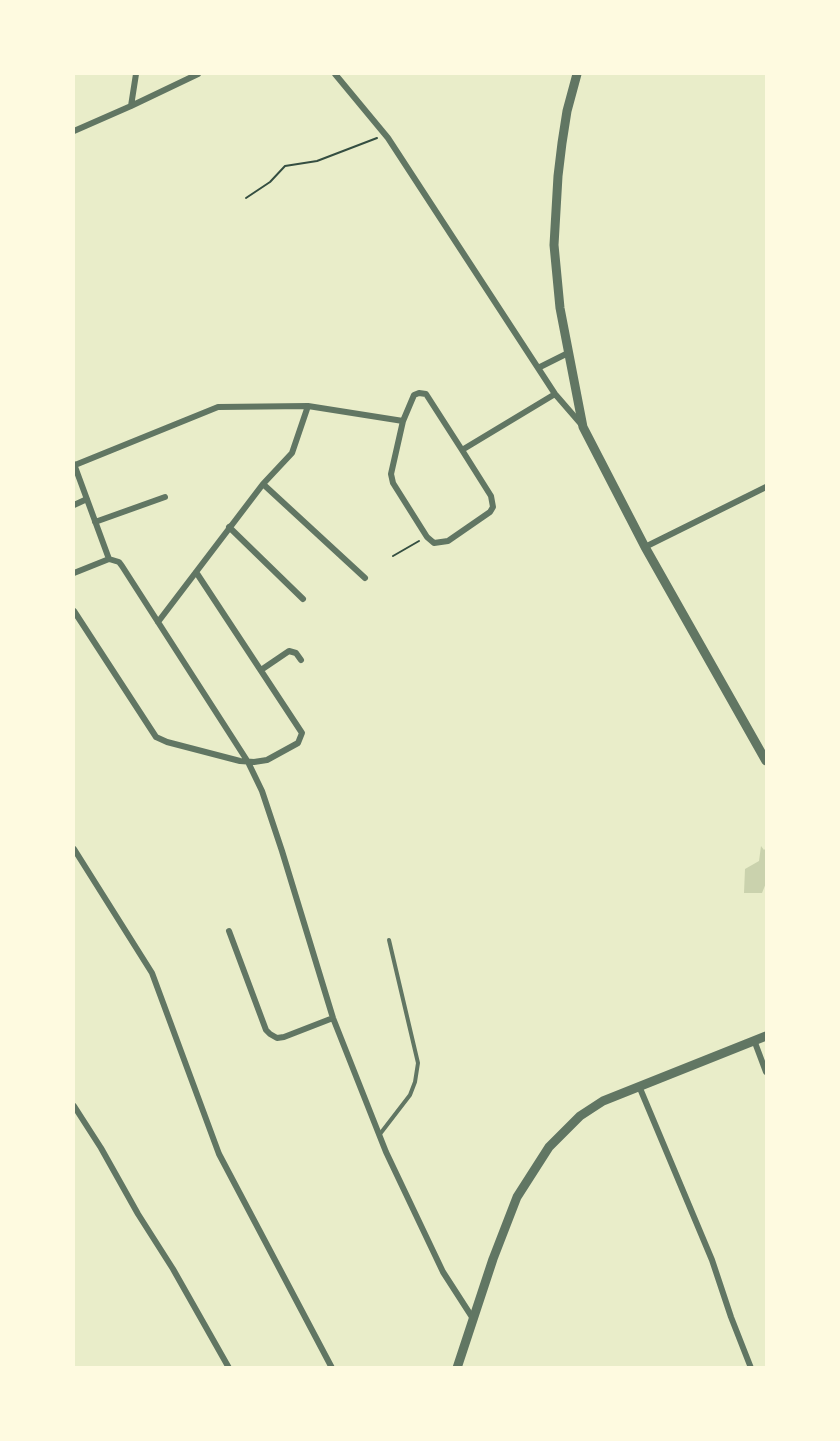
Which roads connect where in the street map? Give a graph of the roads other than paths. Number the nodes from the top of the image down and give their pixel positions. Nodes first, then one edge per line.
1 (136, 74) edge
2 (198, 74) edge
3 (335, 74) edge
4 (577, 74) edge
5 (131, 106) junction
6 (74, 131) edge
7 (568, 353) junction
8 (538, 368) junction
9 (555, 394) junction
10 (308, 406) junction
11 (403, 421) junction
12 (583, 427) junction
13 (462, 450) junction
14 (74, 464) edge
15 (263, 484) junction
16 (766, 487) edge
17 (165, 497) dead end
18 (87, 499) junction
19 (74, 505) edge
20 (95, 522) junction
21 (229, 527) junction
22 (645, 547) junction
23 (109, 559) junction
24 (196, 572) junction
25 (74, 573) edge
26 (365, 578) dead end
27 (303, 599) dead end
28 (74, 611) edge
29 (158, 622) junction
30 (301, 660) dead end
31 (261, 670) junction
32 (766, 760) edge
33 (248, 762) junction
34 (74, 849) edge
35 (229, 931) dead end
36 (389, 940) dead end
37 (333, 1018) junction
38 (766, 1036) edge
39 (754, 1040) junction
40 (766, 1072) edge
41 (639, 1086) junction
42 (74, 1106) edge
43 (380, 1134) junction
44 (472, 1317) junction
45 (229, 1368) edge
46 (332, 1368) edge
47 (457, 1368) edge
48 (751, 1368) edge

1 - 5 street
2 - 5 street
3 - 8 street
4 - 7 street
5 - 6 street
7 - 8 street
7 - 12 street
8 - 9 street
9 - 12 street
9 - 13 street
10 - 11 street
10 - 14 street
10 - 15 street
11 - 13 street
11 - 13 street
12 - 22 street
14 - 18 street
15 - 21 street
15 - 26 street
16 - 22 street
17 - 20 street
18 - 19 street
18 - 20 street
20 - 23 street
21 - 24 street
21 - 27 street
22 - 32 street
23 - 25 street
23 - 29 street
24 - 29 street
24 - 31 street
28 - 33 street
29 - 33 street
30 - 31 street
31 - 33 street
33 - 37 street
34 - 46 street
35 - 37 street
36 - 43 lane
37 - 43 street
38 - 39 street
39 - 40 street
39 - 41 street
41 - 44 street
41 - 48 street
42 - 45 street
43 - 44 street
44 - 47 street

